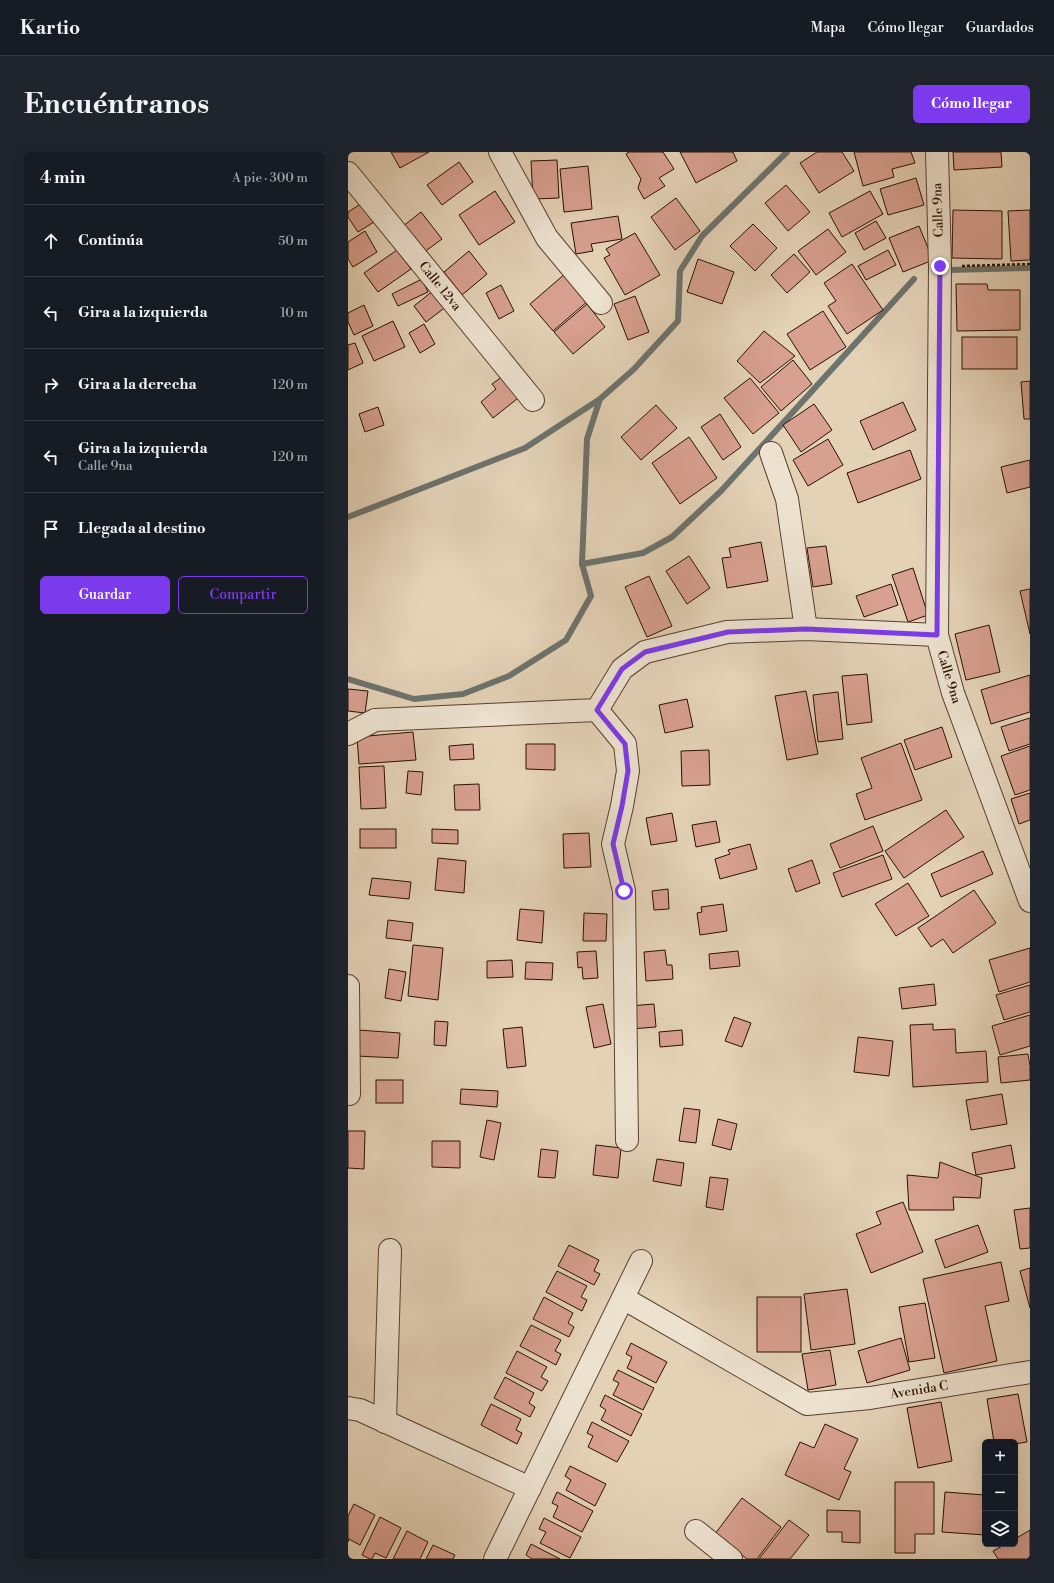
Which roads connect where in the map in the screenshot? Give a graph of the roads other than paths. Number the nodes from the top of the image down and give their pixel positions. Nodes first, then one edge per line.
1 (500, 152) edge
2 (937, 152) edge
3 (348, 173) edge
4 (601, 303) dead end
5 (533, 400) dead end
6 (771, 453) dead end
7 (806, 629) junction
8 (937, 635) junction
9 (597, 710) junction
10 (348, 734) edge
11 (1022, 856) edge
12 (1030, 901) edge
13 (348, 986) edge
14 (349, 1094) edge
15 (626, 1140) dead end
16 (390, 1250) dead end
17 (641, 1261) dead end
18 (623, 1298) junction
19 (1030, 1372) edge
20 (348, 1408) edge
21 (385, 1422) junction
22 (530, 1488) junction
23 (696, 1531) dead end
24 (495, 1559) edge
25 (730, 1559) edge

1 - 4 street
2 - 8 street, Calle 9na
3 - 5 street, Calle 12va
6 - 7 street
7 - 8 street
7 - 9 street
8 - 11 street, Calle 9na
9 - 10 street
9 - 15 street
11 - 12 street, Calle 9na
13 - 14 street
16 - 21 street
17 - 18 street
18 - 19 street, Avenida C
18 - 22 street
20 - 21 street
21 - 22 street
22 - 24 street
23 - 25 street

